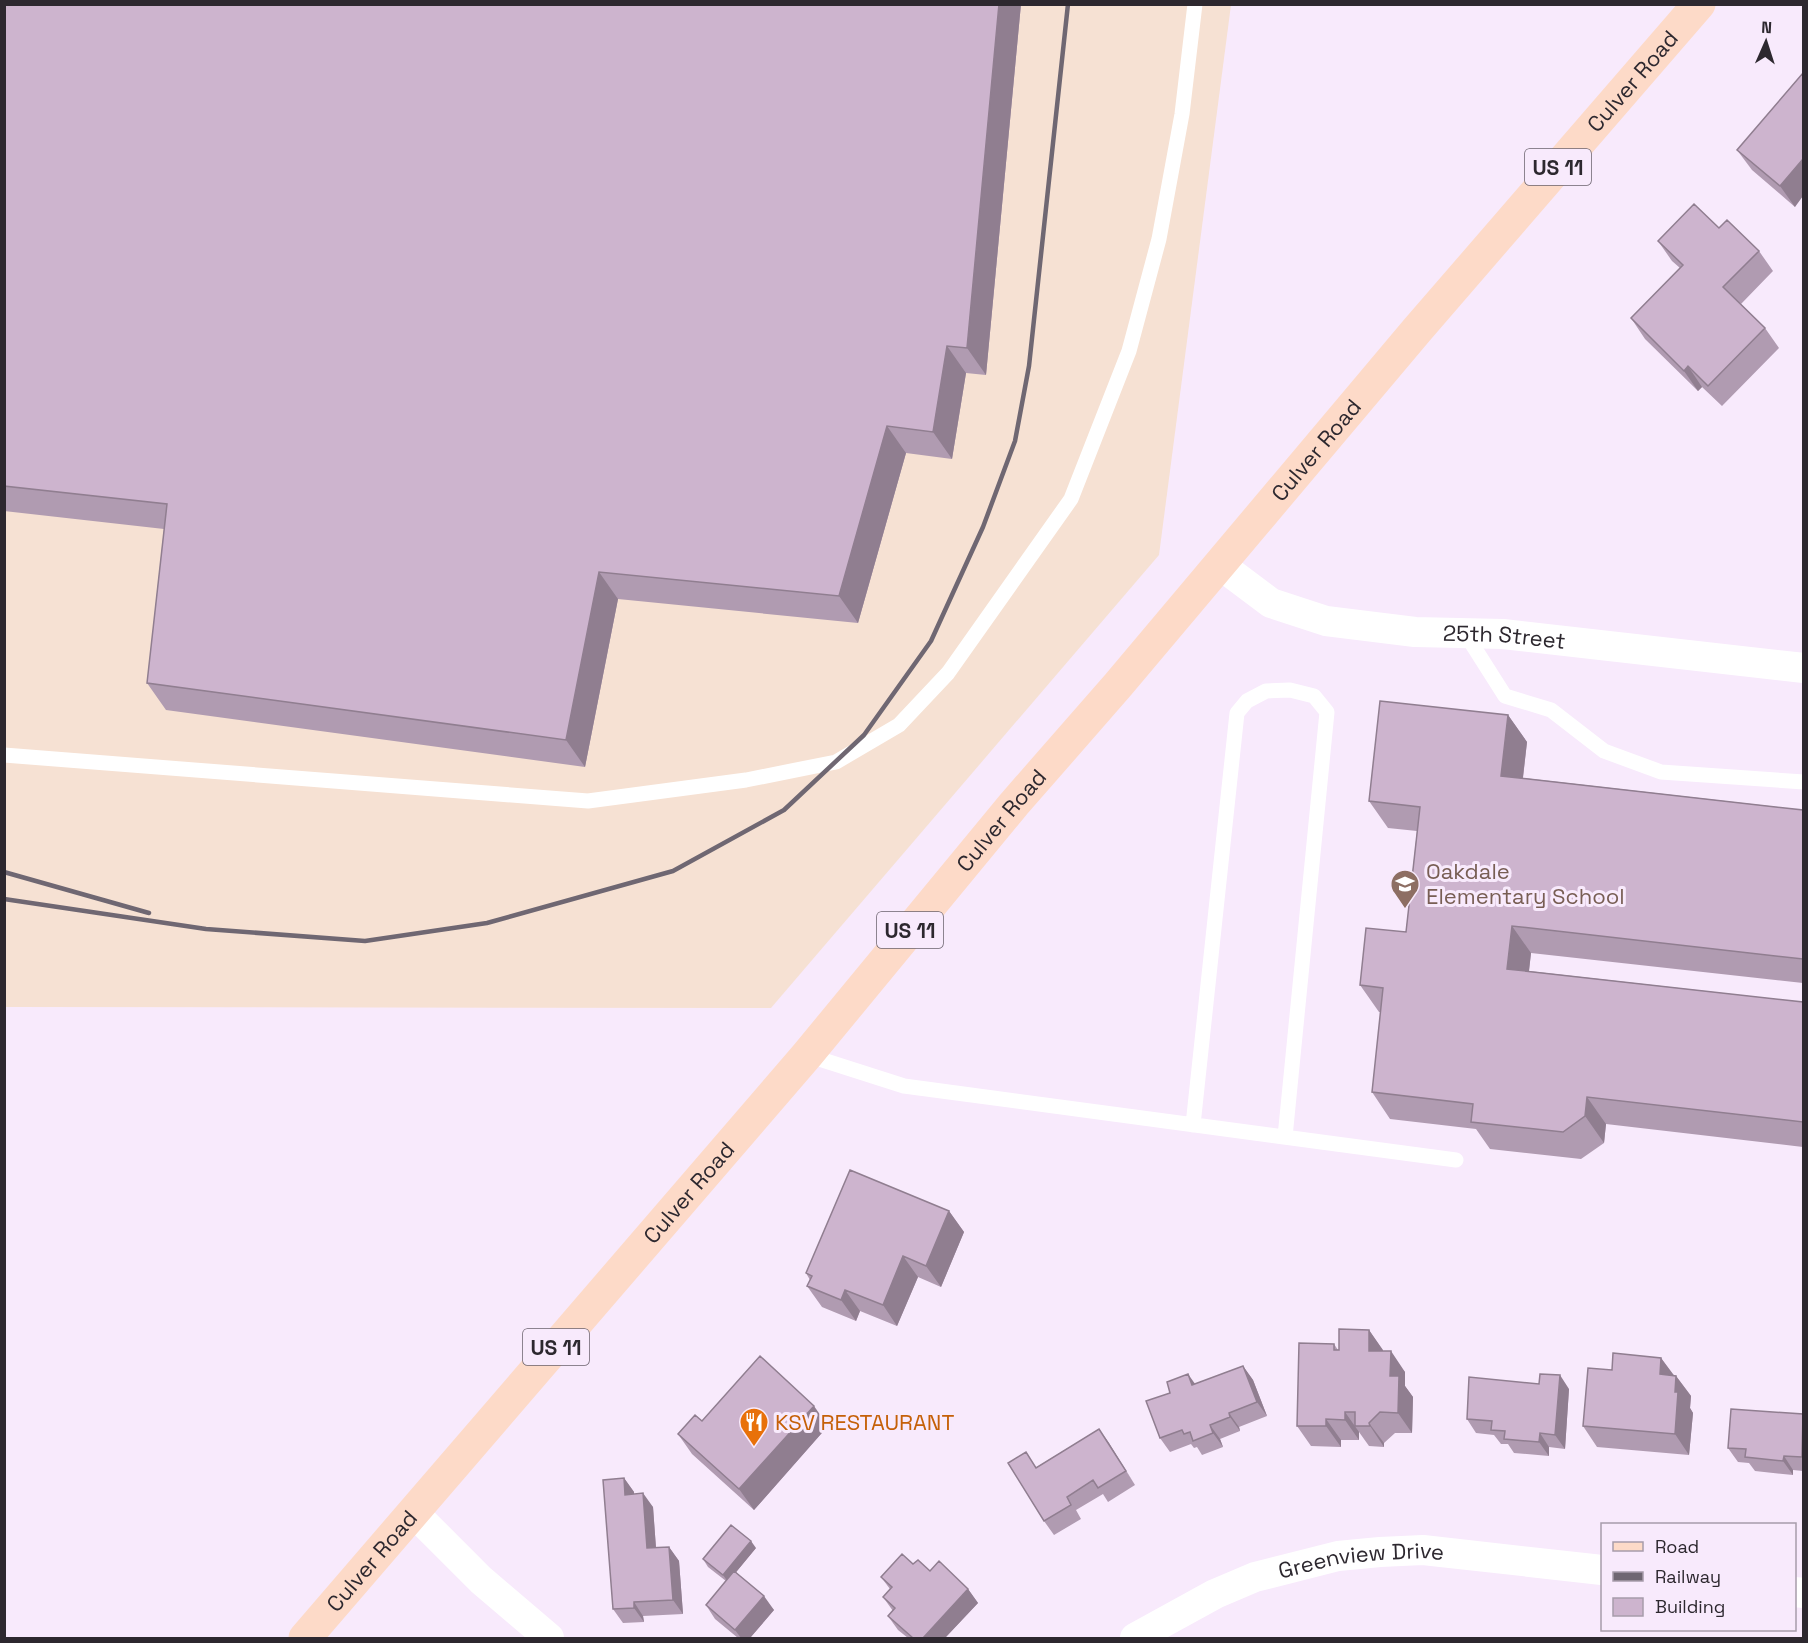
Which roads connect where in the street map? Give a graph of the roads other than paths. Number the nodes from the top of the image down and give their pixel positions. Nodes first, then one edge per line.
1 (1195, 4) edge
2 (1699, 4) edge
3 (1219, 564) junction
4 (1465, 633) junction
5 (1803, 668) edge
6 (4, 755) edge
7 (1803, 782) edge
8 (807, 1055) junction
9 (1193, 1125) junction
10 (1286, 1137) junction
11 (1456, 1161) dead end
12 (414, 1513) junction
13 (1601, 1570) edge
14 (305, 1638) edge
15 (549, 1638) edge
16 (1135, 1638) edge

1 - 6 lane
2 - 3 main road, Culver Road / US 11
3 - 4 street, 25th Street
3 - 8 main road, Culver Road / US 11
4 - 5 street, 25th Street
4 - 7 lane
8 - 9 lane
8 - 12 main road, Culver Road / US 11
9 - 10 lane
9 - 10 lane
10 - 11 lane
12 - 14 main road, Culver Road / US 11
12 - 15 street
13 - 16 street, Greenview Drive

